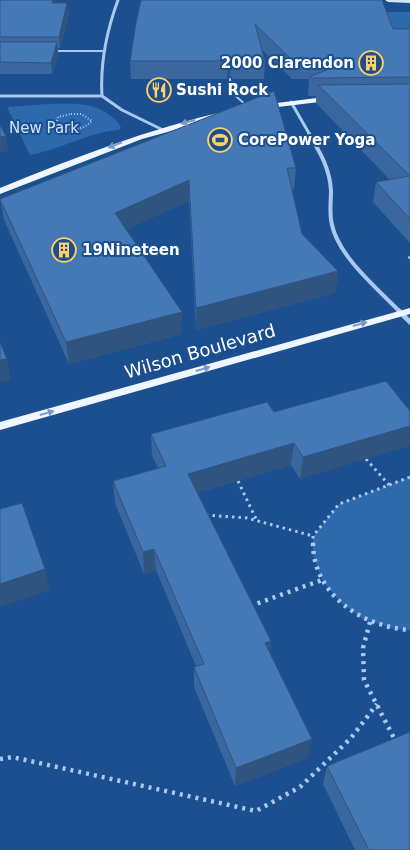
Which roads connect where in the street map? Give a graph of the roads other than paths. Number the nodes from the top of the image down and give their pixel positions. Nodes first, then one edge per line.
1 (118, 0) edge
2 (388, 0) edge
3 (410, 1) edge
4 (55, 51) edge
5 (106, 51) junction
6 (230, 79) edge
7 (0, 96) edge
8 (102, 96) junction
9 (339, 98) edge
10 (291, 102) junction
11 (250, 108) junction
12 (161, 129) junction
13 (0, 191) edge
14 (407, 316) edge
15 (0, 426) edge

1 - 5 street
2 - 3 street
4 - 5 lane
5 - 8 street
6 - 11 lane
7 - 8 street
8 - 12 street
9 - 10 main road
10 - 11 main road
10 - 14 street
11 -> 12 main road
12 -> 13 main road
15 -> 14 main road, Wilson Boulevard

